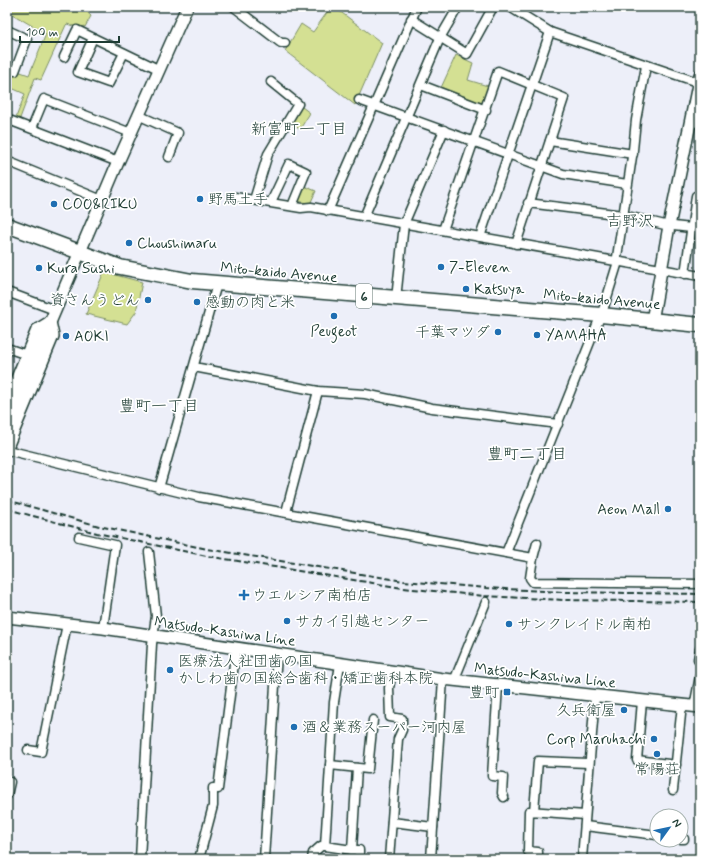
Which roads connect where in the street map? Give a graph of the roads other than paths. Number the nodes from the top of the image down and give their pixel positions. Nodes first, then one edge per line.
1 (234, 7) edge
2 (418, 7) edge
3 (458, 7) edge
4 (493, 7) edge
5 (510, 7) edge
6 (184, 8) edge
7 (412, 19) junction
8 (7, 30) edge
9 (550, 32) junction
10 (93, 38) junction
11 (440, 38) junction
12 (285, 42) dead end
13 (124, 53) junction
14 (64, 57) dead end
15 (646, 66) junction
16 (158, 70) junction
17 (11, 71) edge
18 (700, 80) edge
19 (271, 82) dead end
20 (421, 85) junction
21 (533, 85) junction
22 (359, 100) dead end
23 (375, 105) junction
24 (486, 110) junction
25 (138, 115) junction
26 (407, 117) junction
27 (8, 121) edge
28 (696, 122) edge
29 (32, 128) junction
30 (444, 130) junction
31 (130, 133) junction
32 (475, 141) junction
33 (550, 141) junction
34 (509, 153) junction
35 (633, 154) junction
36 (169, 157) dead end
37 (7, 161) edge
38 (118, 162) junction
39 (542, 165) junction
40 (627, 184) junction
41 (696, 196) dead end
42 (235, 197) dead end
43 (102, 200) junction
44 (254, 200) junction
45 (271, 202) junction
46 (528, 203) junction
47 (292, 206) junction
48 (328, 211) junction
49 (623, 215) junction
50 (364, 217) junction
51 (404, 224) junction
52 (7, 225) edge
53 (669, 226) junction
54 (691, 228) junction
55 (443, 230) junction
56 (480, 236) junction
57 (516, 244) junction
58 (80, 253) junction
59 (617, 261) junction
60 (661, 269) junction
61 (685, 274) junction
62 (700, 276) edge
63 (217, 284) junction
64 (7, 292) edge
65 (396, 299) junction
66 (55, 310) junction
67 (601, 315) junction
68 (652, 321) junction
69 (50, 322) junction
70 (700, 325) edge
71 (7, 348) edge
72 (26, 355) junction
73 (194, 367) junction
74 (318, 391) junction
75 (7, 402) edge
76 (7, 424) edge
77 (558, 424) junction
78 (7, 446) edge
79 (7, 450) edge
80 (159, 488) junction
81 (286, 512) junction
82 (79, 537) dead end
83 (537, 543) dead end
84 (149, 552) dead end
85 (506, 553) junction
86 (533, 558) junction
87 (700, 584) edge
88 (486, 602) dead end
89 (7, 617) edge
90 (67, 624) junction
91 (103, 628) junction
92 (155, 636) junction
93 (236, 648) junction
94 (700, 649) edge
95 (277, 654) junction
96 (700, 662) edge
97 (340, 664) junction
98 (392, 672) junction
99 (700, 676) edge
100 (448, 680) junction
101 (498, 686) junction
102 (594, 696) junction
103 (642, 701) junction
104 (682, 706) junction
105 (697, 707) edge
106 (373, 720) dead end
107 (28, 750) dead end
108 (588, 764) junction
109 (330, 765) junction
110 (676, 765) junction
111 (357, 768) junction
112 (7, 781) edge
113 (673, 790) dead end
114 (7, 795) edge
115 (504, 797) dead end
116 (534, 811) junction
117 (585, 815) junction
118 (392, 822) junction
119 (585, 826) junction
120 (433, 827) junction
121 (649, 834) edge
122 (324, 846) junction
123 (352, 850) junction
124 (140, 859) edge
125 (199, 859) edge
126 (264, 859) edge
127 (312, 859) edge
128 (359, 859) edge
129 (389, 859) edge
130 (431, 859) edge
131 (538, 859) edge
132 (582, 859) edge

1 - 12 street
2 - 7 street
3 - 11 street
4 - 11 street
5 - 9 street
6 - 16 street
7 - 11 street
7 - 23 street
8 - 17 street
9 - 15 street
9 - 21 street
10 - 13 street
10 - 13 street
10 - 14 street
11 - 20 street
13 - 16 street
15 - 18 street
15 - 35 street
16 - 25 street
18 - 28 street
19 - 44 street
20 - 24 street
20 - 26 street
21 - 24 street
21 - 33 street
21 - 34 street
22 - 23 street
23 - 26 street
23 - 48 street
24 - 32 street
25 - 31 street
25 - 36 street
26 - 30 street
26 - 50 street
27 - 29 street
28 - 53 street
29 - 31 street
29 - 38 street
30 - 32 street
30 - 51 street
31 - 38 street
32 - 34 street
32 - 55 street
33 - 35 street
33 - 39 street
34 - 39 street
34 - 56 street
35 - 40 street
37 - 43 street
38 - 43 street
39 - 40 street
39 - 46 street
40 - 49 street
41 - 54 street
42 - 44 street
43 - 58 street
44 - 45 street
45 - 47 street
45 - 47 street
46 - 49 street
46 - 57 street
47 - 48 street
48 - 50 street
49 - 53 street
49 - 59 street
50 - 51 street
51 - 55 street
51 - 65 street
52 - 58 highway, Mito-kaido Avenue / 6
53 - 54 street
53 - 60 street
54 - 61 street
55 - 56 street
56 - 57 street
57 - 59 street
58 - 63 highway, Mito-kaido Avenue / 6
58 - 66 street
59 - 60 street
59 - 67 street
60 - 61 street
60 - 68 street
61 - 62 street
63 - 65 highway, Mito-kaido Avenue / 6
63 - 73 street
64 - 66 street
65 - 67 highway, Mito-kaido Avenue / 6
66 - 69 street
67 - 68 highway, Mito-kaido Avenue / 6
67 - 77 street
68 - 70 highway, Mito-kaido Avenue / 6
69 - 72 street
69 - 76 street
69 - 78 street
71 - 72 street
72 - 75 street
73 - 74 street
73 - 80 street
74 - 77 street
74 - 81 street
77 - 85 street
79 - 80 street
80 - 81 street
81 - 85 street
82 - 91 street
83 - 86 street
84 - 92 street
85 - 86 street
86 - 87 street
88 - 100 street
89 - 90 street, Matsudo-Kashiwa Line
90 - 91 street, Matsudo-Kashiwa Line
90 - 107 street
91 - 92 street, Matsudo-Kashiwa Line
92 - 93 street, Matsudo-Kashiwa Line
92 - 124 street
93 - 95 street, Matsudo-Kashiwa Line
93 - 125 street
94 - 96 street
95 - 97 street, Matsudo-Kashiwa Line
95 - 126 street
97 - 98 street, Matsudo-Kashiwa Line
97 - 109 street
98 - 100 street, Matsudo-Kashiwa Line
98 - 118 street
99 - 105 street
100 - 101 street, Matsudo-Kashiwa Line
100 - 120 street
101 - 102 street, Matsudo-Kashiwa Line
101 - 115 street
102 - 103 street, Matsudo-Kashiwa Line
102 - 108 street
103 - 104 street, Matsudo-Kashiwa Line
103 - 110 street
104 - 105 street, Matsudo-Kashiwa Line
104 - 110 street
106 - 111 street
108 - 116 street
108 - 117 street
109 - 111 street
109 - 122 street
110 - 113 street
111 - 123 street
112 - 114 street
116 - 117 street
116 - 131 street
117 - 119 street
118 - 120 street
118 - 129 street
119 - 121 street
119 - 132 street
120 - 130 street
122 - 123 street
122 - 127 street
123 - 128 street

